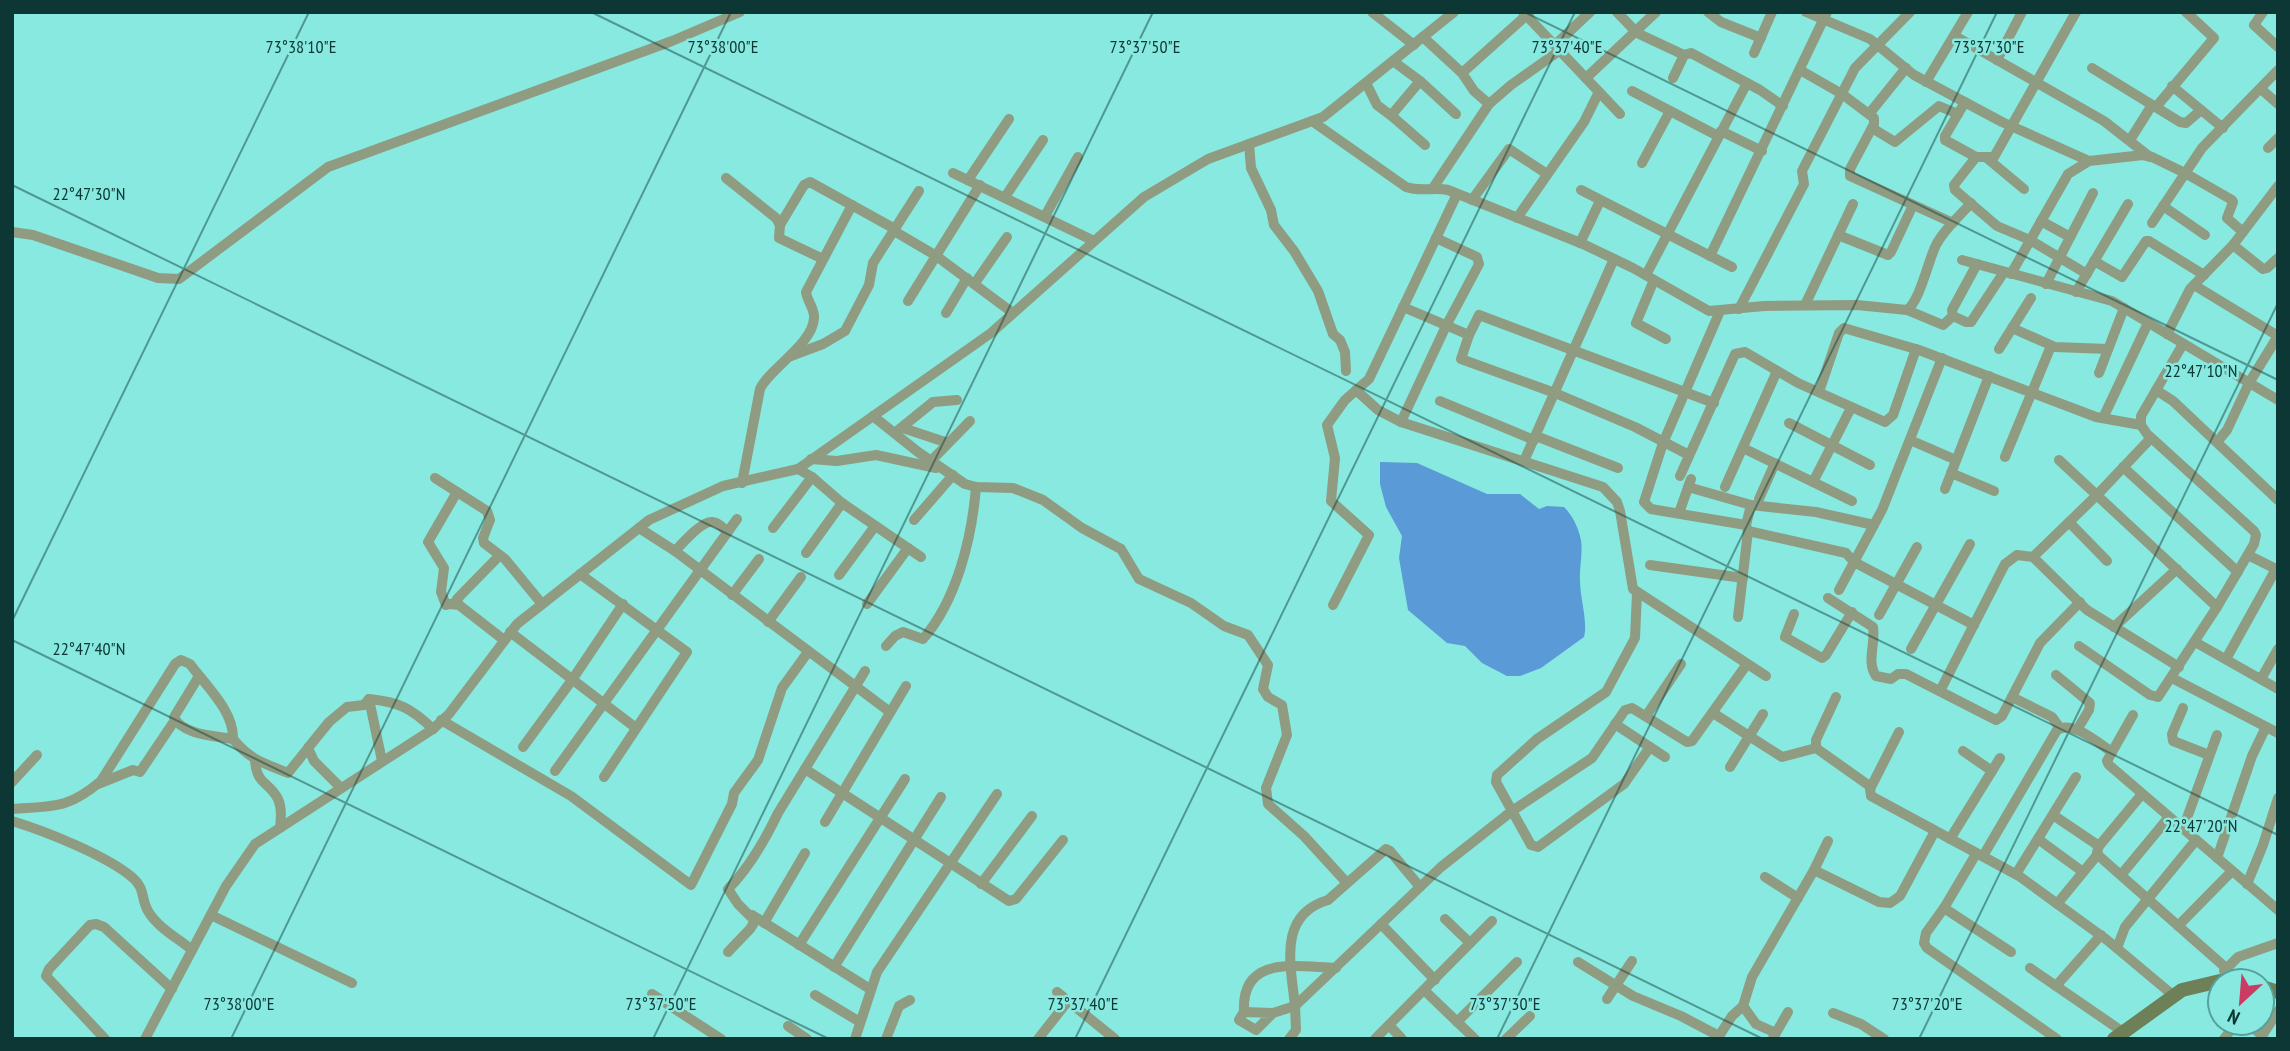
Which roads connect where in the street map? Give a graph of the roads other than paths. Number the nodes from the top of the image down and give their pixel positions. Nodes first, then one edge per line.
1 (740, 12) edge
2 (1372, 12) edge
3 (1454, 12) edge
4 (1590, 12) edge
5 (1617, 12) edge
6 (1657, 12) edge
7 (1708, 12) edge
8 (1772, 12) edge
9 (1806, 12) edge
10 (1910, 12) edge
11 (1968, 12) edge
12 (2022, 12) edge
13 (2076, 12) edge
14 (2263, 12) edge
15 (1526, 13) edge
16 (2190, 14) edge
17 (1825, 16) edge
18 (1636, 32) junction
19 (1955, 36) junction
20 (1423, 37) junction
21 (1761, 38) junction
22 (1413, 45) junction
23 (1877, 45) junction
24 (2278, 47) edge
25 (1557, 48) junction
26 (1754, 53) dead end
27 (1685, 55) junction
28 (1997, 60) junction
29 (1393, 61) junction
30 (1906, 68) junction
31 (2092, 68) dead end
32 (1800, 70) junction
33 (2278, 70) edge
34 (1462, 73) junction
35 (1586, 78) junction
36 (1674, 78) dead end
37 (1420, 81) junction
38 (1926, 82) junction
39 (1366, 83) junction
40 (1747, 83) junction
41 (2037, 83) junction
42 (2172, 86) junction
43 (2261, 89) junction
44 (1632, 91) dead end
45 (1599, 92) junction
46 (1842, 94) junction
47 (1965, 102) junction
48 (1489, 104) junction
49 (2278, 104) edge
50 (1783, 106) junction
51 (2154, 106) junction
52 (2201, 110) junction
53 (1670, 111) junction
54 (1456, 114) dead end
55 (1620, 114) dead end
56 (1869, 114) junction
57 (1958, 114) junction
58 (1392, 117) junction
59 (1009, 119) dead end
60 (1312, 121) junction
61 (2012, 126) junction
62 (1872, 128) junction
63 (2223, 128) junction
64 (1719, 133) junction
65 (2278, 138) edge
66 (1043, 140) dead end
67 (2130, 140) junction
68 (1249, 144) junction
69 (1425, 145) dead end
70 (2268, 148) dead end
71 (1762, 151) junction
72 (1078, 157) dead end
73 (1976, 157) junction
74 (2151, 157) junction
75 (1988, 159) junction
76 (2089, 161) junction
77 (1642, 163) dead end
78 (953, 173) dead end
79 (2185, 173) junction
80 (1547, 174) junction
81 (726, 178) dead end
82 (968, 180) junction
83 (980, 185) junction
84 (2278, 186) edge
85 (1433, 188) junction
86 (2024, 189) dead end
87 (919, 191) dead end
88 (1581, 191) dead end
89 (2093, 193) dead end
90 (1457, 194) junction
91 (1005, 197) junction
92 (1472, 200) junction
93 (1600, 201) junction
94 (1971, 203) junction
95 (1853, 204) dead end
96 (2128, 204) dead end
97 (852, 205) junction
98 (1913, 205) junction
99 (2163, 206) junction
100 (1045, 216) junction
101 (1517, 218) junction
102 (2041, 222) junction
103 (1953, 223) junction
104 (2152, 223) dead end
105 (780, 225) junction
106 (894, 230) junction
107 (12, 232) edge
108 (2243, 232) junction
109 (1666, 235) junction
110 (1838, 235) junction
111 (2205, 235) dead end
112 (1007, 237) dead end
113 (2070, 237) junction
114 (1436, 238) junction
115 (2030, 240) junction
116 (1094, 241) junction
117 (1580, 243) junction
118 (2233, 245) junction
119 (935, 256) junction
120 (1710, 256) junction
121 (2059, 258) junction
122 (2278, 258) edge
123 (823, 259) junction
124 (1614, 259) junction
125 (1962, 260) dead end
126 (2094, 261) junction
127 (1977, 264) junction
128 (1732, 267) dead end
129 (2008, 273) junction
130 (2087, 274) junction
131 (2204, 275) junction
132 (1650, 278) junction
133 (971, 280) junction
134 (2046, 284) junction
135 (2194, 285) junction
136 (2076, 292) junction
137 (2031, 298) dead end
138 (908, 301) dead end
139 (1805, 305) junction
140 (1403, 307) junction
141 (2124, 308) junction
142 (1739, 309) junction
143 (1907, 310) junction
144 (1720, 311) junction
145 (946, 313) dead end
146 (1013, 313) junction
147 (1953, 316) junction
148 (2148, 323) junction
149 (1446, 326) junction
150 (2012, 328) junction
151 (2166, 334) junction
152 (1469, 335) junction
153 (2278, 336) edge
154 (1666, 339) dead end
155 (2183, 344) junction
156 (2052, 346) junction
157 (1916, 349) junction
158 (1999, 349) dead end
159 (2108, 349) junction
160 (1572, 351) junction
161 (791, 356) junction
162 (1942, 358) junction
163 (1346, 371) dead end
164 (1777, 371) junction
165 (2099, 373) dead end
166 (1989, 376) junction
167 (2249, 383) junction
168 (1356, 390) junction
169 (2156, 390) junction
170 (1819, 392) junction
171 (2032, 393) junction
172 (1555, 394) junction
173 (1686, 394) junction
174 (957, 400) dead end
175 (2278, 400) edge
176 (1440, 401) dead end
177 (1714, 403) junction
178 (1851, 408) junction
179 (873, 416) junction
180 (2103, 418) junction
181 (970, 421) dead end
182 (1402, 422) junction
183 (1789, 423) dead end
184 (2141, 425) junction
185 (899, 430) junction
186 (1535, 438) junction
187 (2151, 438) junction
188 (1910, 440) junction
189 (2217, 442) junction
190 (948, 443) junction
191 (1663, 443) junction
192 (1832, 445) junction
193 (1743, 448) junction
194 (1689, 455) junction
195 (2005, 457) dead end
196 (811, 459) junction
197 (1956, 460) junction
198 (2059, 460) dead end
199 (931, 461) junction
200 (1524, 461) junction
201 (1775, 463) junction
202 (1870, 465) dead end
203 (2123, 467) junction
204 (1618, 468) dead end
205 (797, 469) junction
206 (948, 472) junction
207 (1951, 473) junction
208 (1680, 476) dead end
209 (812, 477) junction
210 (435, 478) dead end
211 (1813, 482) junction
212 (742, 483) junction
213 (976, 487) junction
214 (1725, 487) dead end
215 (1945, 489) dead end
216 (1994, 491) dead end
217 (457, 492) junction
218 (2097, 495) junction
219 (2276, 496) edge
220 (1852, 501) dead end
221 (1755, 502) junction
222 (842, 503) junction
223 (1679, 513) junction
224 (737, 519) dead end
225 (914, 520) dead end
226 (2069, 522) junction
227 (1874, 525) junction
228 (875, 526) junction
229 (639, 528) junction
230 (773, 528) dead end
231 (1747, 528) junction
232 (728, 531) junction
233 (1970, 544) dead end
234 (1917, 547) dead end
235 (908, 548) junction
236 (675, 551) junction
237 (806, 554) dead end
238 (2248, 555) junction
239 (499, 556) junction
240 (921, 557) dead end
241 (2033, 557) junction
242 (759, 559) dead end
243 (2107, 561) dead end
244 (1854, 562) junction
245 (1650, 565) dead end
246 (699, 569) junction
247 (2177, 569) junction
248 (2277, 570) edge
249 (2238, 572) junction
250 (580, 574) junction
251 (839, 575) dead end
252 (801, 577) dead end
253 (1743, 578) junction
254 (1896, 584) junction
255 (1839, 590) dead end
256 (1637, 593) junction
257 (732, 595) junction
258 (1828, 598) dead end
259 (2080, 603) junction
260 (450, 604) junction
261 (542, 604) junction
262 (623, 604) junction
263 (867, 604) dead end
264 (1333, 605) dead end
265 (1937, 607) junction
266 (2217, 607) junction
267 (1852, 612) junction
268 (1794, 614) dead end
269 (1879, 615) dead end
270 (1738, 617) dead end
271 (768, 622) junction
272 (1974, 625) junction
273 (2114, 628) junction
274 (656, 630) junction
275 (507, 636) junction
276 (2195, 642) junction
277 (886, 646) dead end
278 (2079, 646) dead end
279 (1911, 649) dead end
280 (2278, 649) edge
281 (808, 652) junction
282 (2226, 659) junction
283 (1681, 664) dead end
284 (1747, 664) junction
285 (2179, 667) junction
286 (865, 671) dead end
287 (2056, 675) dead end
288 (198, 676) junction
289 (1766, 676) dead end
290 (2172, 678) junction
291 (572, 680) junction
292 (2261, 680) junction
293 (906, 686) dead end
294 (855, 687) junction
295 (2278, 689) edge
296 (1940, 691) junction
297 (1836, 697) dead end
298 (2012, 698) junction
299 (369, 699) junction
300 (604, 703) junction
301 (2183, 708) dead end
302 (890, 712) junction
303 (1713, 713) junction
304 (1763, 714) dead end
305 (2133, 715) dead end
306 (1646, 716) junction
307 (175, 720) junction
308 (441, 720) junction
309 (1615, 724) junction
310 (2266, 727) junction
311 (636, 728) junction
312 (2060, 728) junction
313 (433, 729) junction
314 (2077, 730) junction
315 (1899, 732) dead end
316 (2278, 733) edge
317 (2217, 735) dead end
318 (1750, 737) junction
319 (233, 739) junction
320 (523, 747) dead end
321 (1650, 747) junction
322 (309, 748) junction
323 (1816, 748) junction
324 (1963, 751) dead end
325 (2112, 752) junction
326 (37, 755) dead end
327 (2209, 755) junction
328 (1665, 757) dead end
329 (2000, 758) dead end
330 (255, 760) junction
331 (382, 761) junction
332 (1730, 767) dead end
333 (805, 769) junction
334 (555, 771) dead end
335 (1993, 771) junction
336 (604, 777) dead end
337 (2076, 777) dead end
338 (905, 779) dead end
339 (12, 782) edge
340 (97, 785) junction
341 (1871, 787) junction
342 (341, 788) junction
343 (842, 793) junction
344 (997, 794) dead end
345 (2142, 794) junction
346 (941, 797) dead end
347 (2278, 798) edge
348 (12, 809) edge
349 (1512, 811) junction
350 (2053, 815) junction
351 (1032, 816) dead end
352 (881, 817) junction
353 (2169, 817) junction
354 (12, 821) edge
355 (825, 822) dead end
356 (280, 828) junction
357 (2183, 829) junction
358 (1935, 831) junction
359 (915, 839) junction
360 (1950, 839) junction
361 (2038, 839) junction
362 (1063, 840) dead end
363 (2196, 840) junction
364 (1828, 841) dead end
365 (2099, 850) junction
366 (805, 853) dead end
367 (1979, 855) junction
368 (2217, 858) junction
369 (950, 863) junction
370 (1814, 870) junction
371 (2232, 871) junction
372 (2083, 872) junction
373 (2016, 874) junction
374 (2121, 875) junction
375 (1765, 877) dead end
376 (1348, 883) junction
377 (981, 884) junction
378 (2247, 884) junction
379 (1420, 887) junction
380 (1798, 898) junction
381 (2147, 898) junction
382 (738, 904) junction
383 (2057, 904) junction
384 (1944, 908) junction
385 (2278, 910) edge
386 (211, 915) junction
387 (1445, 919) dead end
388 (1492, 921) dead end
389 (764, 923) junction
390 (1381, 924) junction
391 (2178, 926) junction
392 (2101, 935) junction
393 (1471, 943) junction
394 (2278, 943) edge
395 (799, 945) junction
396 (2117, 948) junction
397 (192, 950) junction
398 (729, 952) dead end
399 (2011, 952) dead end
400 (1632, 961) dead end
401 (1517, 962) dead end
402 (1578, 962) dead end
403 (834, 967) junction
404 (1292, 967) junction
405 (2213, 967) edge
406 (2230, 967) edge
407 (1336, 968) junction
408 (2030, 968) dead end
409 (1435, 980) junction
410 (2206, 982) edge
411 (352, 983) dead end
412 (1616, 986) junction
413 (2056, 986) junction
414 (172, 989) junction
415 (870, 989) junction
416 (1424, 990) junction
417 (1057, 992) dead end
418 (652, 994) dead end
419 (815, 995) dead end
420 (2174, 996) junction
421 (1607, 999) dead end
422 (910, 1000) dead end
423 (1068, 1001) junction
424 (1295, 1006) junction
425 (1743, 1006) junction
426 (1244, 1012) junction
427 (1788, 1012) dead end
428 (1273, 1013) junction
429 (1833, 1013) dead end
430 (1530, 1016) dead end
431 (860, 1021) junction
432 (1457, 1022) junction
433 (1389, 1025) junction
434 (788, 1026) dead end
435 (2118, 1035) edge
436 (1777, 1036) edge
437 (1880, 1038) edge
438 (106, 1039) edge
439 (145, 1039) edge
440 (721, 1039) edge
441 (807, 1039) edge
442 (855, 1039) edge
443 (886, 1039) edge
444 (1038, 1039) edge
445 (1115, 1039) edge
446 (1289, 1039) edge
447 (1375, 1039) edge
448 (1402, 1039) edge
449 (1475, 1039) edge
450 (1506, 1039) edge
451 (2057, 1039) edge

1 - 107 street
2 - 22 street
3 - 20 street
4 - 25 street
5 - 18 street
6 - 18 street
7 - 21 street
8 - 21 street
9 - 17 street
10 - 23 street
11 - 19 street
12 - 28 street
13 - 41 street
14 - 24 street
15 - 25 street
15 - 34 street
16 - 42 street
17 - 23 street
17 - 32 street
18 - 27 street
18 - 35 street
19 - 28 street
19 - 38 street
20 - 22 street
20 - 34 street
21 - 26 street
22 - 29 street
23 - 30 street
23 - 46 street
25 - 35 street
25 - 48 street
27 - 36 street
27 - 40 street
28 - 41 street
29 - 37 street
29 - 39 street
30 - 38 street
30 - 56 street
31 - 51 street
32 - 46 street
32 - 50 street
33 - 43 street
34 - 48 street
35 - 45 street
37 - 54 street
37 - 58 street
38 - 47 street
39 - 58 street
39 - 60 street
40 - 50 street
40 - 64 street
41 - 61 street
41 - 67 street
42 - 51 street
42 - 52 street
43 - 49 street
43 - 63 street
44 - 53 street
45 - 55 street
45 - 80 street
46 - 56 street
46 - 142 street
47 - 57 street
47 - 61 street
48 - 85 street
50 - 71 street
51 - 52 street
51 - 67 street
52 - 63 street
53 - 64 street
53 - 77 street
56 - 62 street
57 - 62 street
57 - 73 street
58 - 69 street
59 - 82 street
60 - 68 street
60 - 85 street
61 - 75 street
61 - 76 street
62 - 98 street
63 - 79 street
64 - 71 street
64 - 109 street
65 - 70 street
66 - 91 street
67 - 74 street
68 - 116 street
68 - 163 street
71 - 120 street
72 - 100 street
73 - 75 street
73 - 94 street
74 - 76 street
74 - 79 street
75 - 86 street
76 - 102 street
78 - 82 street
79 - 99 street
79 - 108 street
80 - 92 street
80 - 101 street
81 - 105 street
82 - 83 street
83 - 91 street
83 - 119 street
84 - 108 street
85 - 90 street
87 - 106 street
88 - 93 street
89 - 113 street
90 - 92 street
90 - 114 street
91 - 100 street
92 - 101 street
93 - 109 street
93 - 117 street
94 - 103 street
94 - 115 street
95 - 110 street
96 - 126 street
97 - 105 street
97 - 106 street
97 - 123 street
98 - 103 street
98 - 110 street
99 - 104 street
99 - 111 street
100 - 116 street
101 - 117 street
102 - 113 street
102 - 115 street
103 - 143 street
105 - 123 street
106 - 119 street
106 - 161 street
108 - 118 street
109 - 120 street
109 - 132 street
110 - 139 street
112 - 133 street
113 - 121 street
114 - 140 street
114 - 149 street
115 - 121 street
115 - 129 street
116 - 146 street
117 - 124 street
118 - 122 street
118 - 131 street
119 - 133 street
119 - 138 street
120 - 128 street
121 - 130 street
121 - 134 street
123 - 161 street
124 - 132 street
124 - 160 street
125 - 127 street
126 - 130 street
126 - 131 street
127 - 129 street
127 - 147 street
129 - 134 street
129 - 147 street
130 - 136 street
131 - 135 street
132 - 144 street
132 - 154 street
133 - 145 street
133 - 146 street
134 - 136 street
135 - 151 street
135 - 153 street
136 - 141 street
137 - 150 street
139 - 142 street
139 - 143 street
140 - 149 street
140 - 168 street
141 - 148 street
141 - 159 street
142 - 144 street
143 - 147 street
144 - 173 street
146 - 179 street
148 - 151 street
148 - 180 street
149 - 152 street
149 - 182 street
150 - 156 street
150 - 158 street
151 - 155 street
152 - 160 street
152 - 172 street
153 - 167 street
155 - 167 street
155 - 169 street
156 - 159 street
156 - 171 street
157 - 162 street
157 - 170 street
157 - 178 street
159 - 165 street
160 - 172 street
160 - 173 street
161 - 212 street
162 - 166 street
162 - 188 street
164 - 170 street
164 - 177 street
164 - 193 street
166 - 171 street
166 - 197 street
167 - 175 street
167 - 189 street
168 - 182 street
168 - 264 street
169 - 184 street
169 - 189 street
170 - 178 street
171 - 180 street
171 - 195 street
172 - 186 street
172 - 191 street
173 - 177 street
173 - 191 street
174 - 185 street
176 - 186 street
177 - 194 street
178 - 192 street
179 - 185 street
179 - 196 street
180 - 184 street
181 - 190 street
182 - 200 street
183 - 192 street
184 - 187 street
185 - 190 street
185 - 199 street
186 - 200 street
186 - 204 street
187 - 203 street
187 - 238 street
188 - 197 street
188 - 227 street
189 - 219 street
190 - 199 street
191 - 194 street
191 - 223 street
192 - 202 street
192 - 211 street
193 - 201 street
193 - 214 street
194 - 208 street
196 - 205 street
196 - 206 street
197 - 207 street
198 - 218 street
199 - 206 street
200 - 256 street
201 - 211 street
201 - 221 street
203 - 218 street
203 - 249 street
205 - 209 street
205 - 212 street
206 - 213 street
206 - 225 street
207 - 215 street
207 - 216 street
209 - 222 street
209 - 230 street
210 - 217 street
211 - 220 street
212 - 229 street
213 - 277 street
213 - 376 street
217 - 239 street
217 - 260 street
218 - 226 street
218 - 247 street
221 - 223 street
221 - 227 street
221 - 231 street
222 - 228 street
222 - 237 street
223 - 231 street
224 - 232 street
226 - 241 street
226 - 243 street
227 - 244 street
228 - 235 street
228 - 251 street
229 - 236 street
229 - 250 street
231 - 244 street
231 - 253 street
232 - 236 street
232 - 246 street
233 - 265 street
234 - 254 street
235 - 240 street
235 - 263 street
236 - 246 street
238 - 248 street
238 - 249 street
239 - 260 street
239 - 261 street
241 - 259 street
241 - 272 street
242 - 257 street
244 - 254 street
244 - 255 street
245 - 253 street
246 - 257 street
246 - 274 street
247 - 266 street
247 - 273 street
248 - 282 street
249 - 266 street
250 - 261 street
250 - 262 street
252 - 271 street
253 - 270 street
254 - 265 street
254 - 269 street
256 - 284 street
256 - 349 street
257 - 271 street
258 - 267 street
259 - 273 street
259 - 298 street
260 - 275 street
261 - 275 street
262 - 274 street
262 - 291 street
265 - 272 street
265 - 279 street
266 - 276 street
267 - 268 street
267 - 296 street
271 - 281 street
272 - 296 street
273 - 285 street
274 - 300 street
274 - 311 street
275 - 291 street
275 - 308 street
276 - 282 street
276 - 285 street
278 - 290 street
280 - 292 street
281 - 294 street
281 - 308 street
282 - 292 street
283 - 306 street
284 - 289 street
284 - 303 street
285 - 290 street
286 - 294 street
287 - 314 street
288 - 307 street
288 - 319 street
288 - 340 street
290 - 310 street
291 - 300 street
291 - 320 street
292 - 295 street
293 - 302 street
294 - 302 street
294 - 333 street
296 - 298 street
297 - 323 street
298 - 312 street
299 - 313 street
299 - 322 street
299 - 331 street
300 - 311 street
300 - 334 street
301 - 327 street
302 - 343 street
303 - 306 street
303 - 318 street
304 - 318 street
305 - 325 street
306 - 309 street
307 - 319 street
307 - 340 street
308 - 313 street
309 - 321 street
309 - 349 street
310 - 316 street
310 - 368 street
311 - 336 street
312 - 314 street
312 - 367 street
313 - 331 street
314 - 325 street
315 - 341 street
317 - 327 street
318 - 323 street
318 - 332 street
319 - 330 street
321 - 328 street
321 - 349 street
322 - 330 street
322 - 342 street
323 - 341 street
324 - 335 street
325 - 345 street
326 - 339 street
327 - 357 street
329 - 335 street
330 - 356 street
331 - 342 street
333 - 343 street
333 - 382 street
335 - 360 street
337 - 350 street
338 - 352 street
340 - 348 street
341 - 358 street
342 - 356 street
343 - 352 street
343 - 355 street
344 - 369 street
345 - 353 street
345 - 365 street
346 - 359 street
347 - 378 street
349 - 379 street
350 - 361 street
350 - 365 street
351 - 377 street
352 - 359 street
352 - 395 street
353 - 357 street
353 - 374 street
354 - 397 street
356 - 386 street
357 - 363 street
358 - 360 street
358 - 370 street
359 - 369 street
359 - 403 street
360 - 367 street
361 - 372 street
361 - 373 street
362 - 377 street
363 - 368 street
363 - 381 street
364 - 370 street
365 - 372 street
365 - 374 street
366 - 389 street
367 - 373 street
367 - 384 street
368 - 371 street
369 - 377 street
369 - 415 street
370 - 380 street
371 - 378 street
371 - 391 street
372 - 383 street
373 - 383 street
374 - 381 street
375 - 380 street
376 - 379 street
376 - 404 street
378 - 385 street
379 - 390 street
380 - 425 street
381 - 391 street
381 - 396 street
382 - 389 street
382 - 398 street
383 - 392 street
384 - 399 street
384 - 451 street
386 - 397 street
386 - 411 street
387 - 393 street
388 - 393 street
389 - 395 street
390 - 407 street
390 - 409 street
391 - 405 street
392 - 396 street
392 - 413 street
393 - 409 street
394 - 406 street
395 - 403 street
396 - 420 street
397 - 414 street
400 - 412 street
401 - 432 street
402 - 412 street
403 - 415 street
404 - 407 street
404 - 424 street
404 - 426 street
407 - 424 street
408 - 413 street
409 - 416 street
410 - 420 street
412 - 421 street
412 - 425 street
413 - 435 street
414 - 438 street
414 - 439 street
415 - 431 street
416 - 432 street
416 - 433 street
417 - 423 street
418 - 440 street
419 - 431 street
420 - 435 street
422 - 443 street
423 - 444 street
423 - 445 street
424 - 428 street
424 - 446 street
425 - 436 street
426 - 428 street
426 - 428 street
427 - 436 street
429 - 437 street
430 - 450 street
431 - 442 street
432 - 449 street
433 - 447 street
433 - 448 street
434 - 441 street

